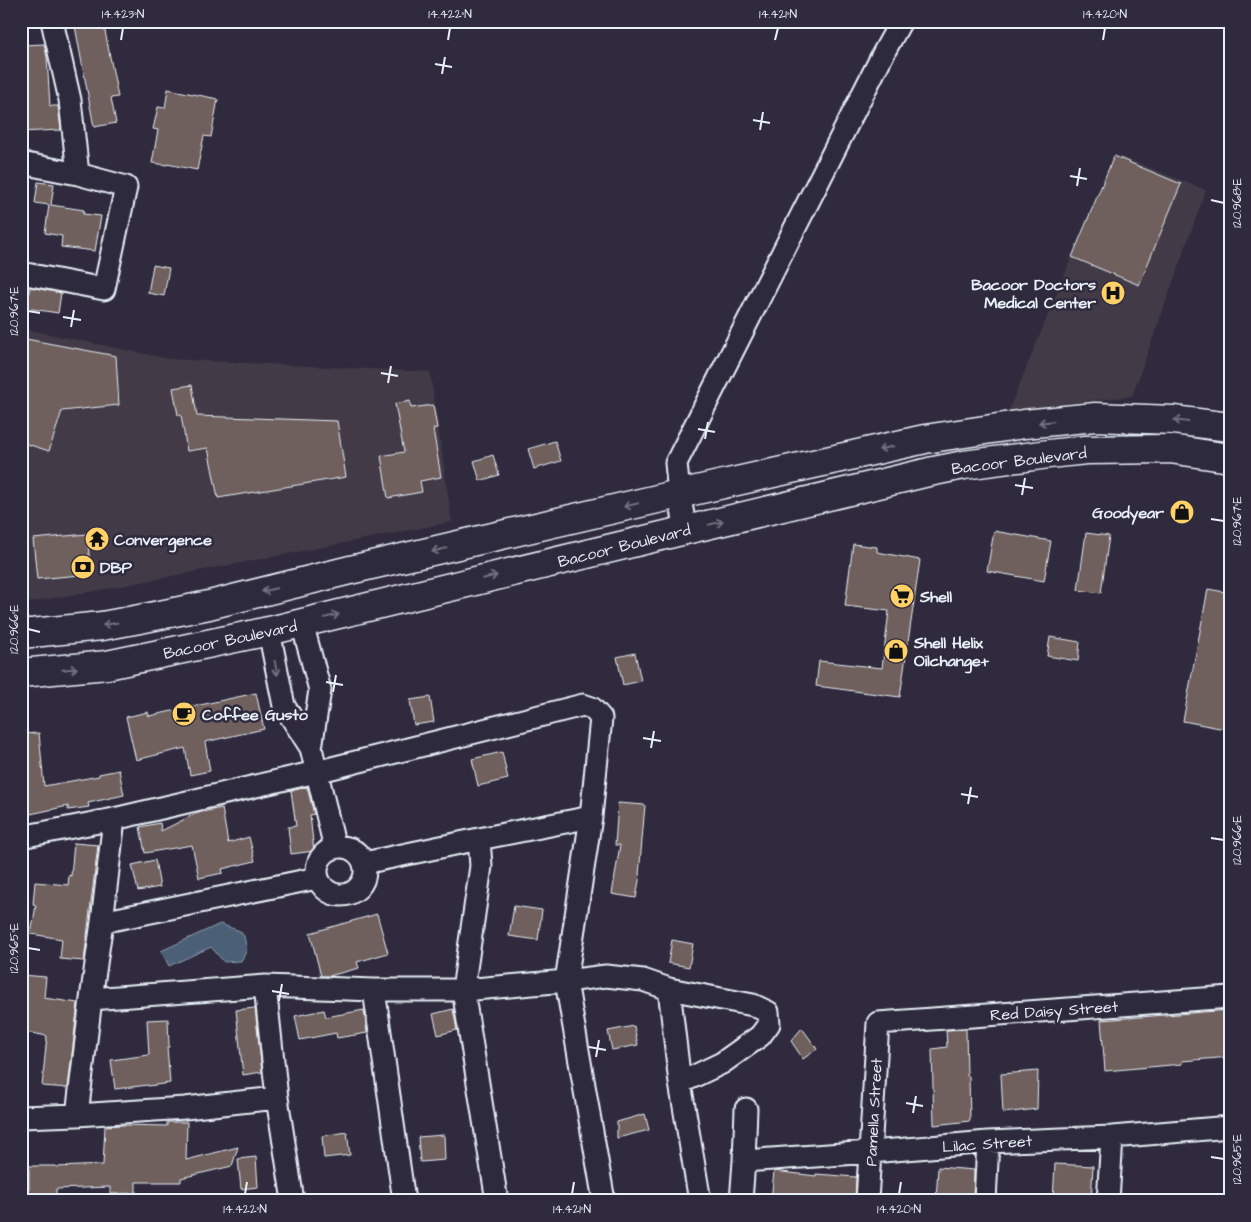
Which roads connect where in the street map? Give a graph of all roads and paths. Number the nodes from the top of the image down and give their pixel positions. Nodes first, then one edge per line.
1 (52, 21) edge
2 (901, 21) edge
3 (21, 163) edge
4 (78, 174) junction
5 (21, 273) edge
6 (1230, 427) edge
7 (1230, 458) edge
8 (679, 494) junction
9 (686, 530) junction
10 (302, 623) junction
11 (269, 631) junction
12 (21, 634) edge
13 (21, 673) edge
14 (311, 748) junction
15 (316, 772) junction
16 (591, 817) junction
17 (114, 819) junction
18 (21, 837) edge
19 (479, 839) junction
20 (335, 848) junction
21 (364, 864) junction
22 (317, 878) junction
23 (102, 922) junction
24 (566, 981) junction
25 (265, 986) junction
26 (669, 989) junction
27 (374, 990) junction
28 (463, 990) junction
29 (1230, 997) edge
30 (91, 999) junction
31 (878, 1023) joint
32 (680, 1083) junction
33 (277, 1098) junction
34 (746, 1109) dead end
35 (77, 1115) junction
36 (21, 1117) edge
37 (1230, 1127) edge
38 (1112, 1137) junction
39 (988, 1142) junction
40 (870, 1152) junction
41 (744, 1161) junction
42 (293, 1201) edge
43 (404, 1201) edge
44 (498, 1201) edge
45 (604, 1201) edge
46 (700, 1201) edge
47 (741, 1201) edge
48 (867, 1201) edge
49 (985, 1201) edge
50 (1108, 1201) edge

1 - 4 street
2 - 8 street
3 - 4 street
4 - 5 street
6 -> 8 main road, Bacoor Boulevard
9 -> 7 main road, Bacoor Boulevard
8 - 9 street
8 -> 12 main road, Bacoor Boulevard
10 -> 9 main road, Bacoor Boulevard
10 - 11 main road, Bacoor Boulevard
10 - 14 street
13 -> 11 main road, Bacoor Boulevard
11 -> 14 street
14 - 15 street
15 - 16 street
15 - 17 street
15 - 20 street
16 - 19 street
16 - 24 street
17 - 18 street
17 - 23 street
19 - 21 street
19 - 28 street
20 - 21 street
20 - 22 street
21 - 22 street
22 - 23 street
23 - 30 street
24 - 26 street
24 - 28 street
24 - 45 street
25 - 27 street
25 - 30 street
25 - 33 street
26 - 32 street
26 - 32 street
27 - 28 street
27 - 43 street
28 - 44 street
29 - 31 street, Red Daisy Street
30 - 35 street
31 - 40 street, Pamella Street
32 - 46 street
33 - 35 street
33 - 42 street
34 - 41 street
35 - 36 street
37 - 38 street, Lilac Street
38 - 39 street, Lilac Street
38 - 50 street
39 - 40 street, Lilac Street
39 - 49 street
40 - 41 street, Lilac Street
40 - 48 street, Pamella Street
41 - 47 street

